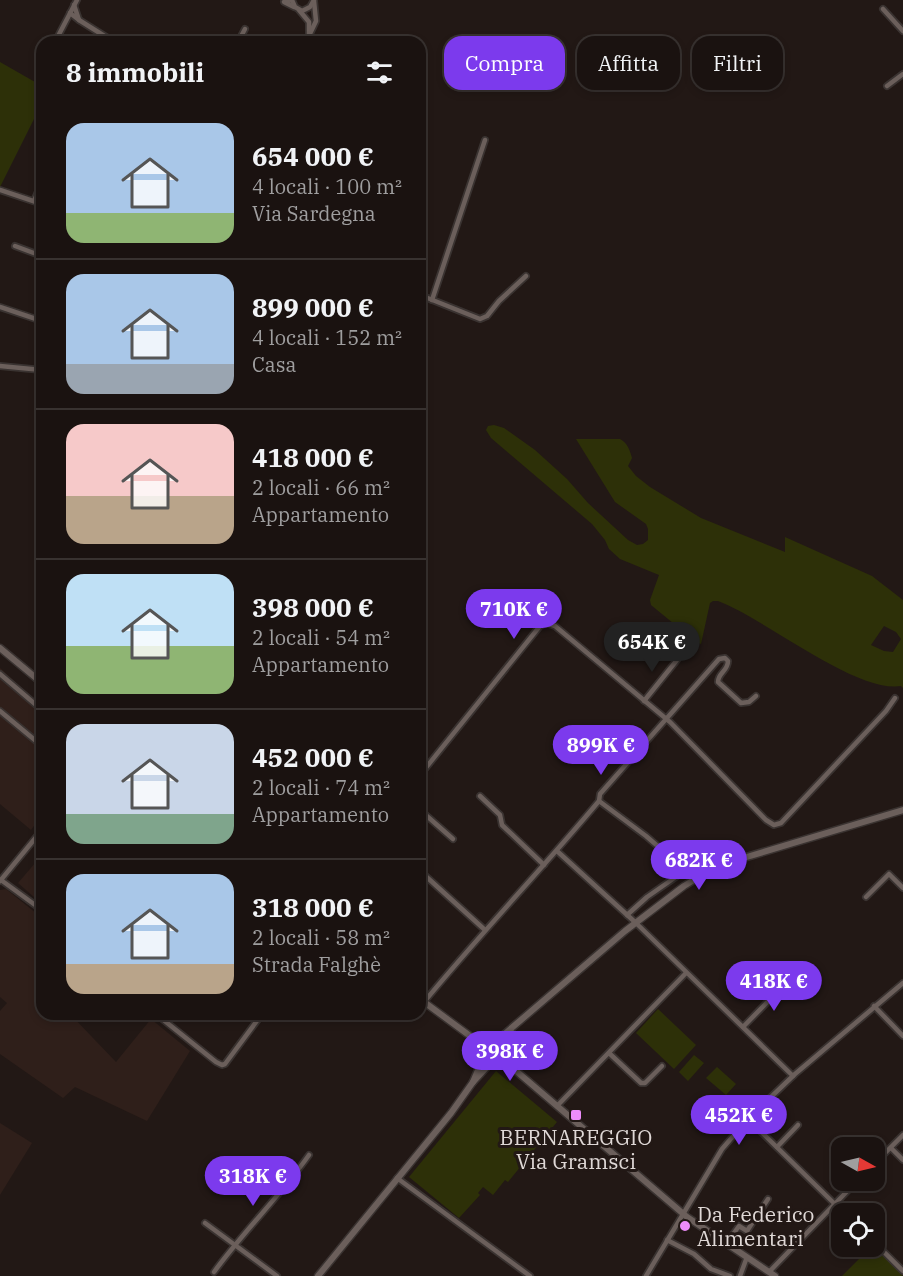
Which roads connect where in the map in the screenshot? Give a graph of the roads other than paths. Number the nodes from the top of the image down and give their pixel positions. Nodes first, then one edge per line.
1 (291, 0) edge
2 (282, 1) edge
3 (314, 1) edge
4 (75, 2) edge
5 (297, 9) junction
6 (883, 9) dead end
7 (70, 13) junction
8 (79, 20) junction
9 (245, 29) dead end
10 (903, 31) edge
11 (58, 36) edge
12 (101, 36) edge
13 (241, 36) edge
14 (308, 36) edge
15 (309, 36) edge
16 (903, 74) edge
17 (887, 86) dead end
18 (485, 140) dead end
19 (0, 190) edge
20 (36, 196) edge
21 (34, 201) joint
22 (15, 246) dead end
23 (36, 254) edge
24 (526, 276) dead end
25 (426, 298) edge
26 (432, 300) junction
27 (0, 307) edge
28 (36, 319) edge
29 (0, 366) edge
30 (36, 369) edge
31 (0, 648) edge
32 (677, 660) dead end
33 (0, 674) edge
34 (36, 677) edge
35 (756, 696) dead end
36 (895, 698) dead end
37 (644, 700) junction
38 (36, 705) edge
39 (0, 711) edge
40 (667, 719) junction
41 (36, 741) edge
42 (426, 768) edge
43 (480, 796) dead end
44 (599, 801) junction
45 (903, 810) edge
46 (426, 815) edge
47 (36, 837) edge
48 (453, 839) dead end
49 (557, 850) junction
50 (544, 865) junction
51 (426, 877) edge
52 (0, 881) edge
53 (903, 888) edge
54 (866, 897) dead end
55 (36, 906) edge
56 (627, 915) junction
57 (636, 922) junction
58 (485, 930) junction
59 (686, 973) junction
60 (788, 981) dead end
61 (903, 983) edge
62 (426, 996) edge
63 (426, 1003) edge
64 (874, 1006) junction
65 (163, 1020) edge
66 (258, 1020) edge
67 (743, 1027) junction
68 (513, 1028) junction
69 (903, 1036) edge
70 (487, 1049) junction
71 (609, 1053) junction
72 (497, 1056) junction
73 (662, 1066) dead end
74 (793, 1076) junction
75 (473, 1082) junction
76 (557, 1106) junction
77 (748, 1119) junction
78 (798, 1125) dead end
79 (903, 1135) edge
80 (777, 1147) junction
81 (891, 1148) junction
82 (885, 1154) edge
83 (309, 1155) dead end
84 (903, 1160) edge
85 (397, 1178) junction
86 (847, 1191) edge
87 (768, 1199) dead end
88 (835, 1203) joint
89 (831, 1208) edge
90 (682, 1214) junction
91 (204, 1223) dead end
92 (667, 1240) junction
93 (726, 1244) junction
94 (234, 1245) junction
95 (885, 1253) edge
96 (747, 1257) junction
97 (903, 1270) edge
98 (214, 1272) dead end
99 (772, 1274) edge
100 (277, 1276) edge
101 (318, 1276) edge
102 (530, 1276) edge
103 (646, 1276) edge
104 (730, 1276) edge
105 (740, 1276) edge

1 - 2 street
1 - 5 street
2 - 5 street
3 - 5 street
3 - 15 street
4 - 7 street
4 - 8 street
5 - 14 street
6 - 10 street
7 - 8 street
7 - 11 street
8 - 12 street
9 - 13 street
16 - 17 street
18 - 26 street
19 - 21 street
20 - 21 street
22 - 23 street
24 - 26 street
25 - 26 street
27 - 28 street
29 - 30 street
31 - 34 main road
32 - 37 street
33 - 38 street
35 - 40 street
36 - 40 street
37 - 40 street
37 - 42 street
39 - 41 street
40 - 44 street
43 - 50 street
44 - 49 street
44 - 56 street
45 - 57 main road
46 - 48 street
47 - 52 street
49 - 50 street
49 - 56 street
50 - 58 street
51 - 58 street
52 - 55 street
53 - 54 street
56 - 57 street
57 - 59 street
57 - 68 main road
58 - 62 street
59 - 67 street
59 - 71 street
60 - 67 street
61 - 64 street
63 - 70 main road
64 - 69 street
64 - 74 street
65 - 66 street
67 - 74 street
68 - 70 main road
68 - 72 main road
70 - 72 main road
70 - 75 main road
71 - 73 street
71 - 76 street
72 - 75 main road
72 - 76 main road
74 - 77 street
75 - 85 main road
76 - 90 main road
77 - 80 street
77 - 90 street
78 - 80 street
79 - 81 street
80 - 88 street
81 - 82 street
81 - 84 street
83 - 94 street
85 - 101 main road
85 - 102 street
86 - 88 street
87 - 93 street
89 - 99 street
90 - 92 street
90 - 93 main road
91 - 94 street
92 - 103 street
92 - 104 street
93 - 96 main road
94 - 98 street
94 - 100 street
95 - 97 street
96 - 99 main road
96 - 105 street

